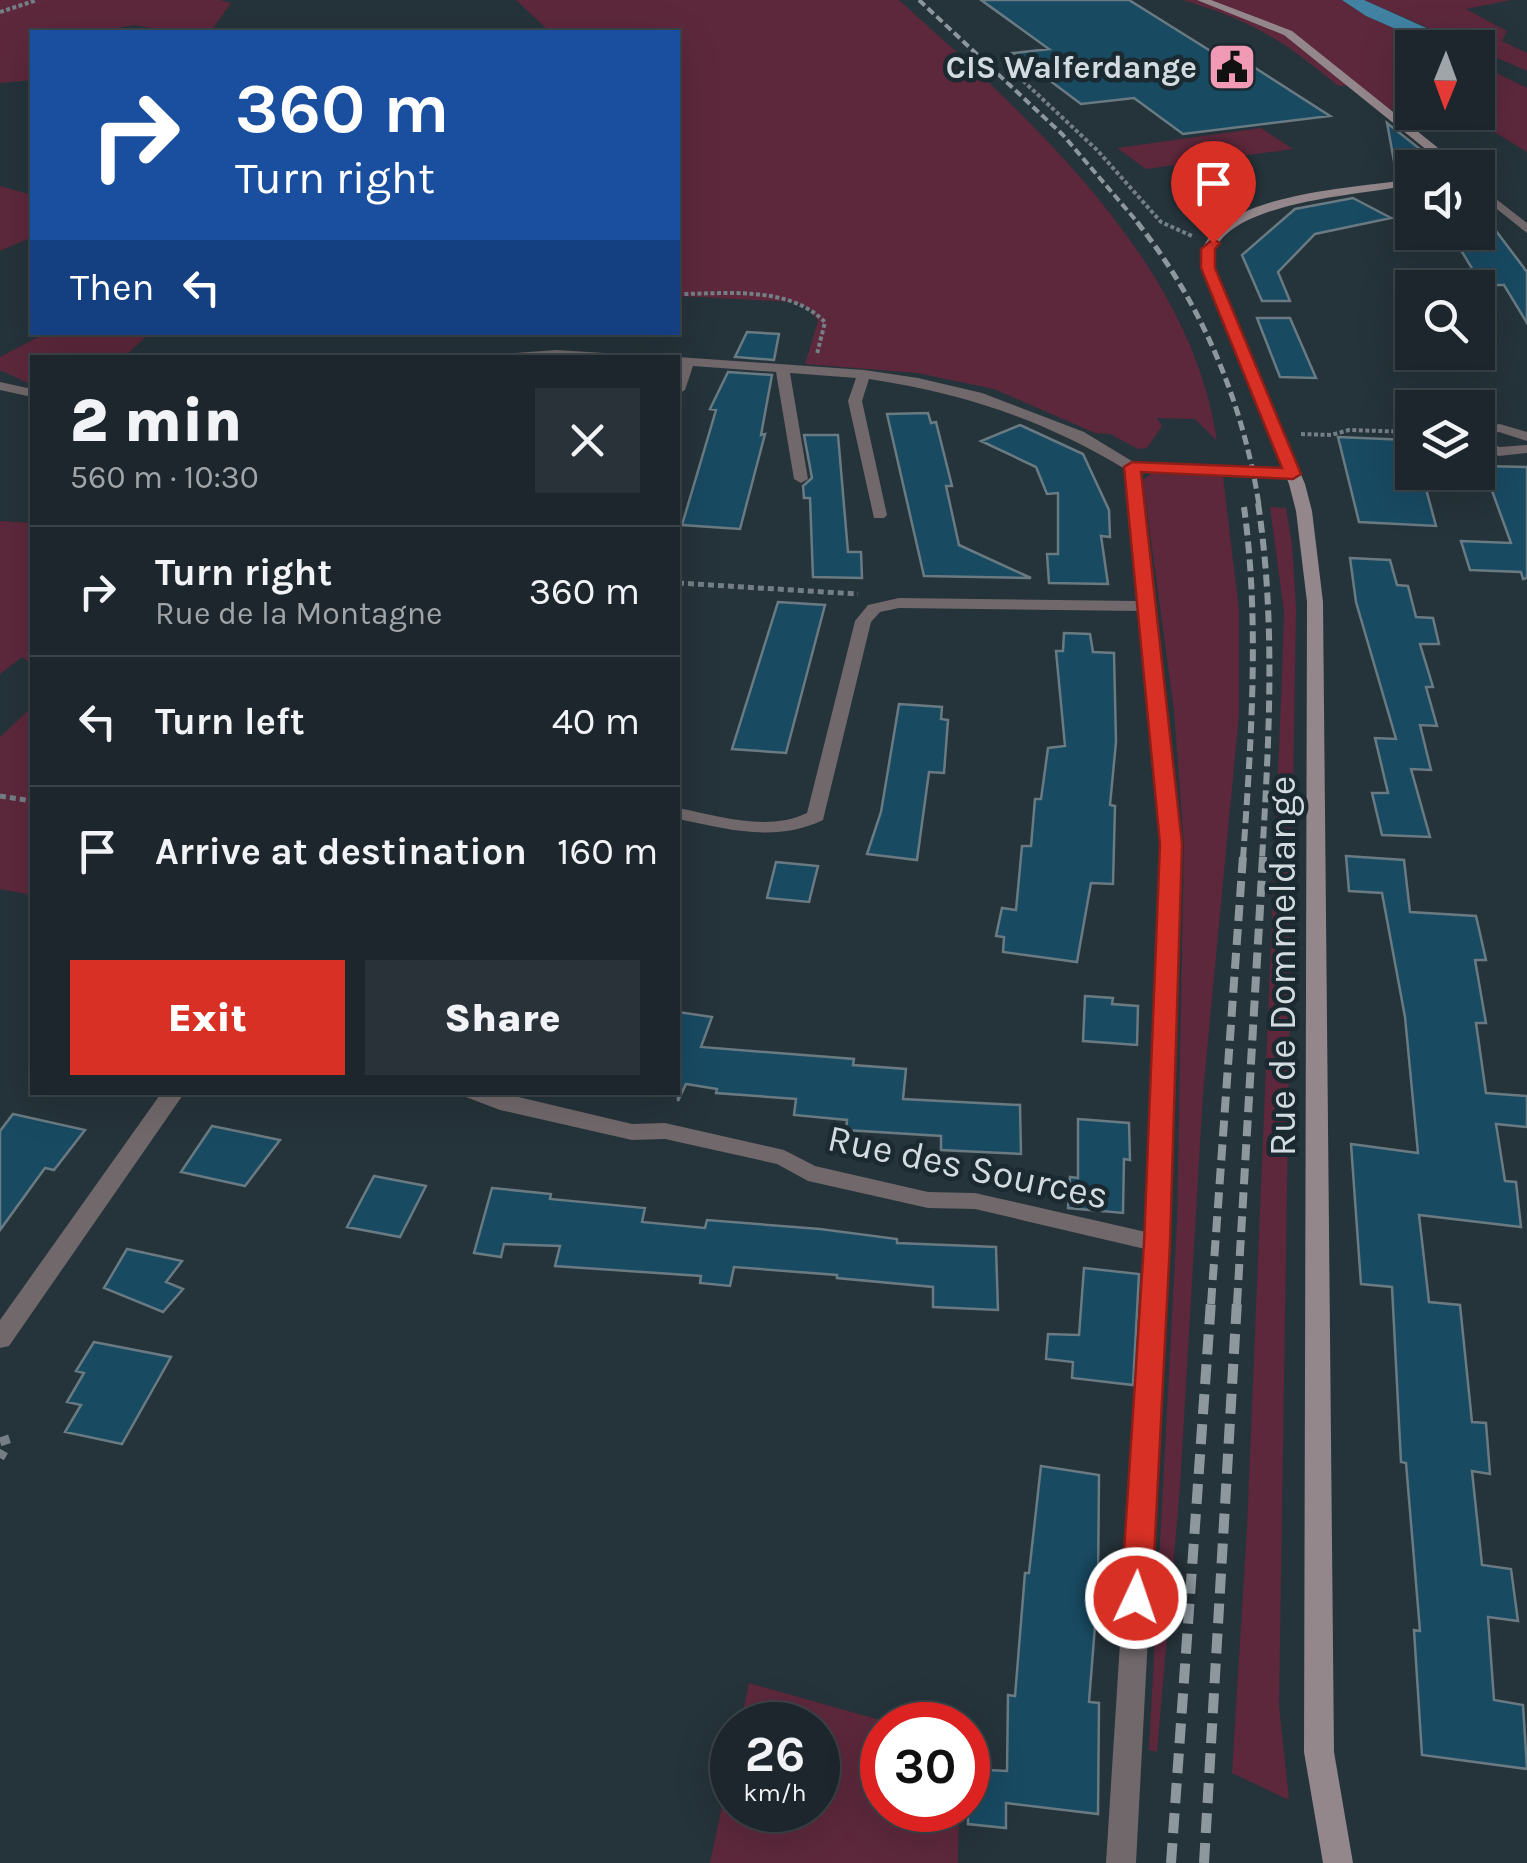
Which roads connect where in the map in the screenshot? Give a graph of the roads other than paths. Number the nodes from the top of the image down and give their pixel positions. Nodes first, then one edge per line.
1 (1202, 0) edge
2 (1433, 150) edge
3 (1395, 176) edge
4 (1395, 184) edge
5 (1355, 189) junction
6 (1495, 202) edge
7 (1527, 214) edge
8 (1512, 215) junction
9 (1527, 229) edge
10 (542, 355) edge
11 (572, 355) edge
12 (682, 361) edge
13 (782, 368) junction
14 (864, 374) junction
15 (0, 386) edge
16 (30, 394) edge
17 (1495, 429) edge
18 (1527, 437) edge
19 (1495, 449) edge
20 (1527, 449) edge
21 (1132, 467) junction
22 (1293, 474) junction
23 (800, 480) dead end
24 (879, 515) dead end
25 (1148, 606) junction
26 (680, 814) edge
27 (172, 1095) edge
28 (482, 1095) edge
29 (1157, 1243) junction
30 (0, 1338) edge
31 (1120, 1863) edge
32 (1338, 1863) edge

1 - 2 main road
3 - 5 main road
4 - 5 main road
5 - 22 main road, Rue de Dommeldange
6 - 8 street
7 - 8 street
8 - 9 street
10 - 11 street
12 - 13 street
13 - 14 street
13 - 23 street
14 - 21 street
14 - 24 street
15 - 16 street
17 - 18 street
19 - 20 street
21 - 22 street
21 - 25 street
22 - 32 main road, Rue de Dommeldange
25 - 26 street
25 - 29 street
27 - 30 street
28 - 29 street, Rue des Sources
29 - 31 street

